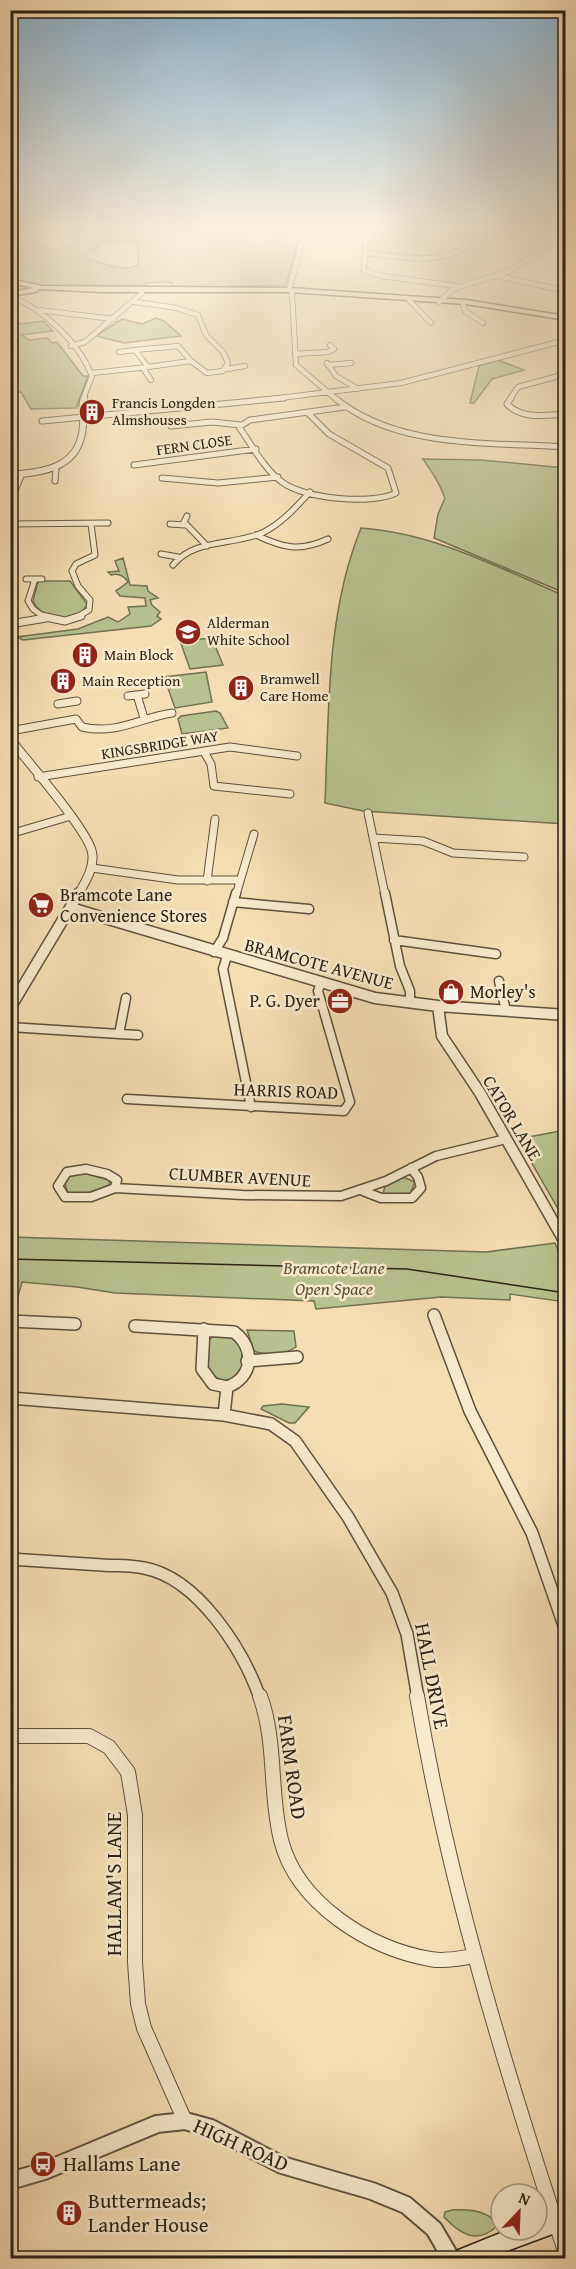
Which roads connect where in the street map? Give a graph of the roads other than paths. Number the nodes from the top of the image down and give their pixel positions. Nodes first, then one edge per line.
1 (59, 333) edge
2 (96, 333) edge
3 (205, 333) edge
4 (294, 333) edge
5 (566, 340) edge
6 (330, 345) dead end
7 (71, 346) junction
8 (135, 350) junction
9 (118, 352) dead end
10 (296, 354) junction
11 (193, 361) junction
12 (351, 363) dead end
13 (245, 366) dead end
14 (145, 367) junction
15 (227, 369) junction
16 (92, 373) junction
17 (566, 374) edge
18 (151, 380) dead end
19 (358, 389) junction
20 (329, 393) junction
21 (345, 407) junction
22 (308, 413) junction
23 (566, 414) edge
24 (82, 418) junction
25 (42, 421) dead end
26 (241, 425) junction
27 (171, 426) dead end
28 (566, 447) edge
29 (256, 449) junction
30 (134, 465) dead end
31 (57, 468) junction
32 (10, 475) edge
33 (21, 476) dead end
34 (278, 477) junction
35 (162, 478) dead end
36 (54, 481) dead end
37 (310, 492) junction
38 (10, 503) edge
39 (197, 514) dead end
40 (271, 520) dead end
41 (281, 522) junction
42 (108, 523) dead end
43 (10, 524) edge
44 (91, 524) junction
45 (170, 524) dead end
46 (185, 525) junction
47 (256, 535) junction
48 (328, 539) dead end
49 (225, 543) junction
50 (207, 546) junction
51 (228, 550) dead end
52 (160, 554) dead end
53 (178, 557) junction
54 (173, 565) dead end
55 (26, 579) dead end
56 (46, 618) junction
57 (10, 624) edge
58 (145, 694) dead end
59 (137, 695) junction
60 (128, 696) dead end
61 (77, 701) dead end
62 (67, 703) junction
63 (58, 704) dead end
64 (172, 713) dead end
65 (76, 718) junction
66 (144, 718) junction
67 (10, 731) edge
68 (10, 739) edge
69 (204, 752) junction
70 (297, 756) dead end
71 (38, 777) junction
72 (290, 794) dead end
73 (368, 813) dead end
74 (71, 816) junction
75 (204, 825) dead end
76 (10, 834) edge
77 (254, 834) dead end
78 (373, 838) junction
79 (524, 857) dead end
80 (92, 868) junction
81 (240, 880) junction
82 (207, 881) junction
83 (233, 902) junction
84 (71, 908) junction
85 (309, 909) dead end
86 (394, 940) junction
87 (214, 952) junction
88 (496, 954) dead end
89 (227, 956) junction
90 (321, 982) junction
91 (491, 989) dead end
92 (410, 1003) junction
93 (136, 1006) dead end
94 (438, 1006) junction
95 (10, 1008) edge
96 (506, 1011) junction
97 (566, 1015) edge
98 (10, 1027) edge
99 (119, 1034) junction
100 (138, 1035) dead end
101 (127, 1100) dead end
102 (251, 1107) junction
103 (506, 1139) junction
104 (411, 1168) junction
105 (116, 1188) junction
106 (363, 1191) junction
107 (566, 1244) edge
108 (434, 1315) dead end
109 (10, 1321) edge
110 (75, 1324) dead end
111 (135, 1326) dead end
112 (204, 1329) junction
113 (297, 1357) dead end
114 (247, 1361) junction
115 (227, 1387) junction
116 (10, 1398) edge
117 (224, 1416) junction
118 (10, 1559) edge
119 (566, 1631) edge
120 (10, 1736) edge
121 (475, 1956) junction
122 (185, 2121) junction
123 (10, 2181) edge
124 (537, 2182) edge
125 (549, 2227) edge
126 (506, 2242) edge
127 (566, 2254) edge
128 (451, 2259) edge
129 (463, 2259) edge

1 - 7 street
2 - 7 street
3 - 15 street
4 - 10 street
5 - 19 street
6 - 10 street
7 - 16 street
8 - 9 street
8 - 11 street
8 - 14 street
10 - 20 street
11 - 14 street
11 - 15 street
12 - 19 street
13 - 15 street
14 - 16 street
14 - 18 street
16 - 24 street
17 - 23 street
19 - 20 street
20 - 21 street
20 - 24 street
21 - 22 street
21 - 28 street
22 - 26 street
22 - 37 street
24 - 25 street
24 - 31 street
26 - 27 street
26 - 29 street
29 - 30 street, FERN CLOSE
29 - 34 street
31 - 32 street
31 - 36 street
33 - 38 street
34 - 35 street
34 - 37 street
37 - 41 street
39 - 46 street
40 - 41 street
41 - 47 street
42 - 44 street
43 - 44 street
44 - 56 street
45 - 46 street
46 - 50 street
47 - 48 street
47 - 49 street
49 - 50 street
49 - 51 street
50 - 53 street
52 - 53 street
53 - 54 street
55 - 56 street
56 - 57 street
58 - 59 street
59 - 60 street
59 - 66 street
61 - 62 street
62 - 63 street
62 - 65 street
64 - 66 street
65 - 66 street
65 - 67 street
68 - 71 street
69 - 70 street, KINGSBRIDGE WAY
69 - 71 street, KINGSBRIDGE WAY
69 - 72 street
71 - 74 street
73 - 78 street
74 - 76 street
74 - 80 street
75 - 82 street
77 - 81 street
78 - 79 street
78 - 86 street
80 - 82 street
80 - 84 street
81 - 82 street
81 - 83 street
83 - 85 street
83 - 87 street
84 - 87 street, BRAMCOTE AVENUE
84 - 95 street
86 - 88 street
86 - 92 street
87 - 89 street, BRAMCOTE AVENUE
89 - 90 street, BRAMCOTE AVENUE
89 - 102 street
90 - 92 street, BRAMCOTE AVENUE
90 - 102 street, HARRIS ROAD
91 - 96 street
92 - 94 street, BRAMCOTE AVENUE
93 - 99 street
94 - 96 street, BRAMCOTE AVENUE
94 - 103 street, CATOR LANE
96 - 97 street, BRAMCOTE AVENUE
98 - 99 street
99 - 100 street
101 - 102 street, HARRIS ROAD
103 - 104 street, CLUMBER AVENUE
103 - 107 street, CATOR LANE
104 - 106 street, CLUMBER AVENUE
104 - 106 street, CLUMBER AVENUE
105 - 105 street, CLUMBER AVENUE
105 - 106 street, CLUMBER AVENUE
108 - 119 street
109 - 110 street
111 - 112 street
112 - 114 street
112 - 115 street
113 - 114 street
114 - 115 street
115 - 117 street
116 - 117 street, HALL DRIVE
117 - 121 street, HALL DRIVE
118 - 121 street, FARM ROAD
120 - 122 street, HALLAM'S LANE
121 - 124 street, HALL DRIVE
122 - 123 street, HIGH ROAD
122 - 128 street, HIGH ROAD
125 - 127 street, HALL DRIVE
126 - 129 main road

